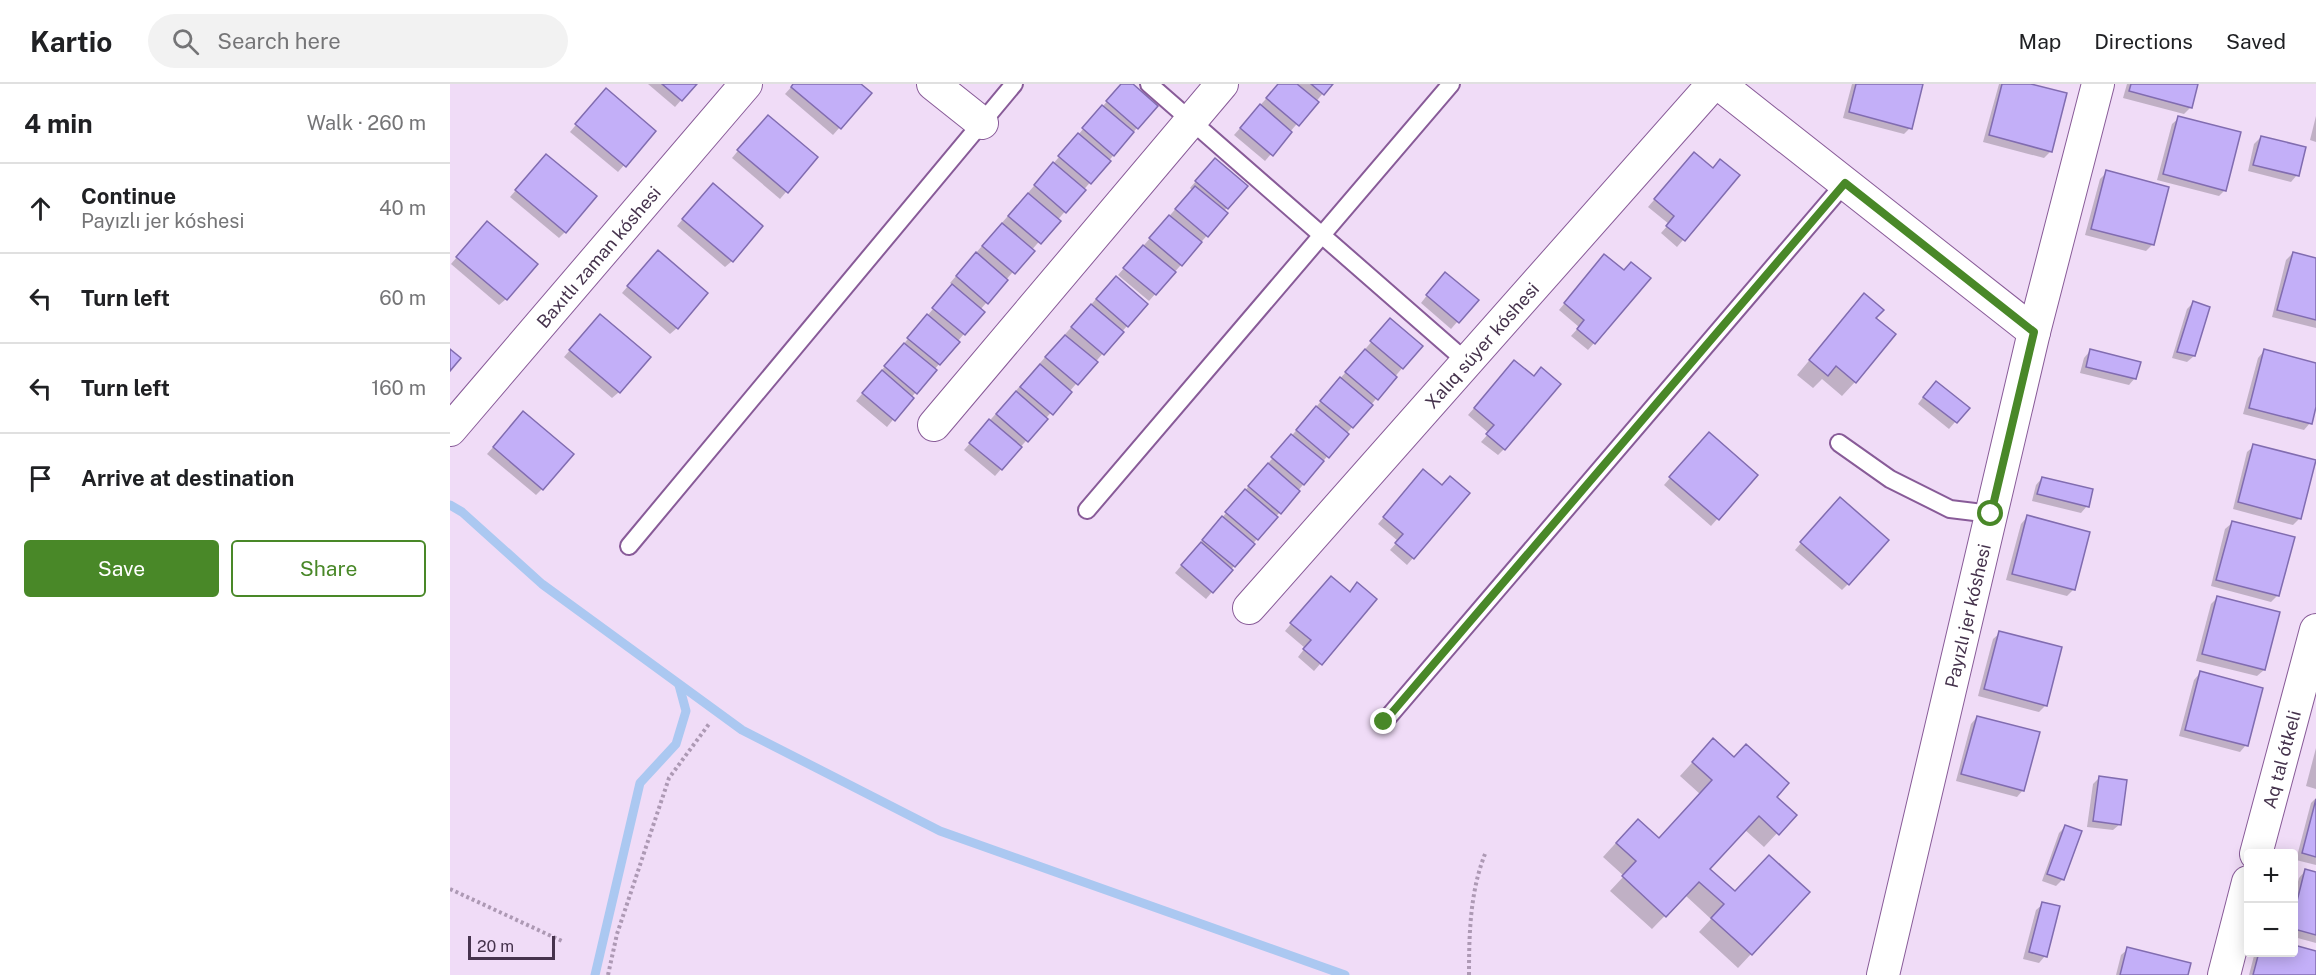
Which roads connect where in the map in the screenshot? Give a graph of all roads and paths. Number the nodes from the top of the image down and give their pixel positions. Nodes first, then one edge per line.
1 (746, 84) edge
2 (933, 84) edge
3 (1014, 84) edge
4 (1149, 84) edge
5 (1222, 84) edge
6 (1451, 84) edge
7 (1713, 84) edge
8 (1719, 84) edge
9 (2098, 84) edge
10 (1191, 120) junction
11 (982, 123) junction
12 (1845, 183) junction
13 (1322, 235) junction
14 (2034, 332) junction
15 (1467, 362) junction
16 (934, 425) dead end
17 (450, 430) edge
18 (1839, 443) dead end
19 (1087, 510) dead end
20 (1991, 514) junction
21 (629, 546) dead end
22 (1249, 608) dead end
23 (2316, 630) edge
24 (1384, 722) dead end
25 (709, 724) dead end
26 (2257, 849) edge
27 (1485, 854) dead end
28 (450, 889) edge
29 (2244, 898) edge
30 (562, 941) dead end
31 (608, 975) edge
32 (1469, 975) edge
33 (1883, 975) edge
34 (2224, 975) edge

1 - 17 street, Baxıtlı zaman kóshesi
2 - 11 street
3 - 11 lane
4 - 10 lane
5 - 10 street
6 - 13 lane
7 - 15 street, Xalıq súyer kóshesi
8 - 12 street
9 - 14 street, Payızlı jer kóshesi
10 - 13 lane
10 - 16 street
11 - 21 lane
12 - 14 street
12 - 24 lane
13 - 15 lane
13 - 19 lane
14 - 20 street, Payızlı jer kóshesi
15 - 22 street, Xalıq súyer kóshesi
18 - 20 lane
20 - 33 street, Payızlı jer kóshesi
23 - 26 street, Aq tal ótkeli
25 - 31 path
27 - 32 path
28 - 30 path
29 - 34 street

